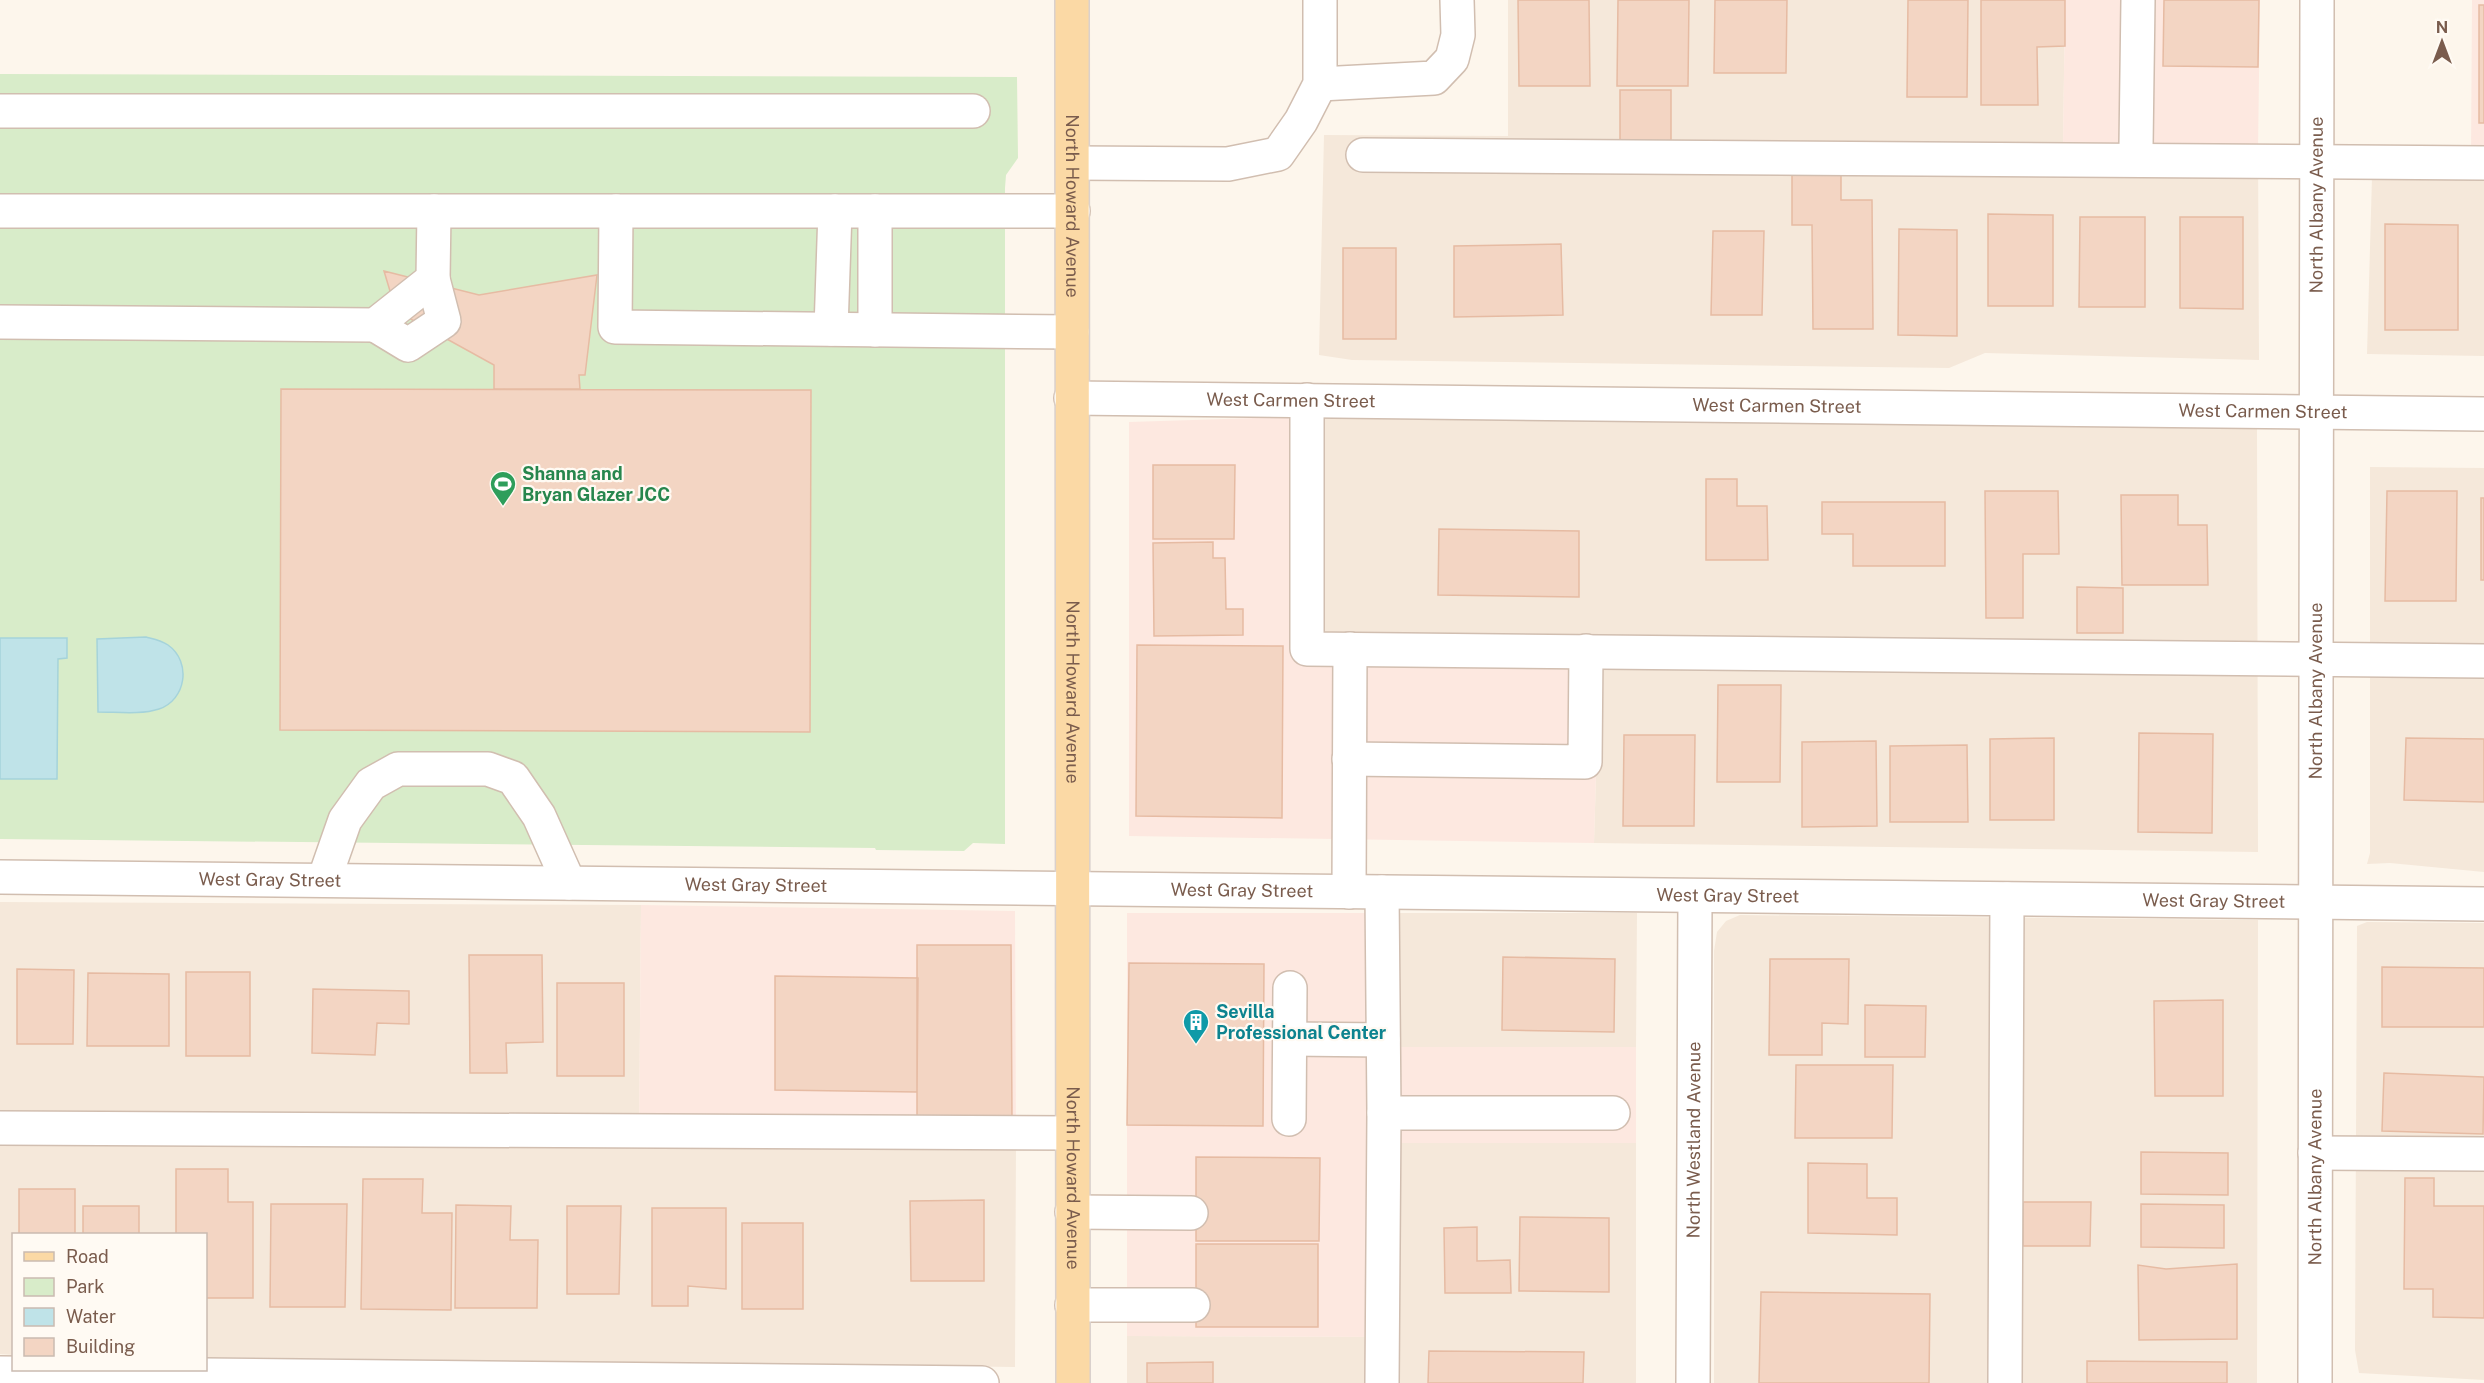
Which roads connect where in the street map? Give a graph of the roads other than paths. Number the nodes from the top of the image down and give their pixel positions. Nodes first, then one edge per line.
1 (1072, 0) edge
2 (1320, 0) edge
3 (1457, 0) edge
4 (2138, 0) edge
5 (2317, 0) edge
6 (1320, 84) junction
7 (0, 111) edge
8 (973, 111) dead end
9 (2136, 146) dead end
10 (1363, 155) dead end
11 (2316, 161) junction
12 (1073, 163) junction
13 (2484, 163) edge
14 (0, 211) edge
15 (434, 211) junction
16 (616, 211) junction
17 (835, 211) junction
18 (875, 211) junction
19 (1073, 211) junction
20 (0, 322) edge
21 (831, 329) junction
22 (876, 330) junction
23 (1072, 332) junction
24 (1071, 398) junction
25 (1307, 400) junction
26 (2315, 412) junction
27 (2484, 414) edge
28 (1350, 650) junction
29 (1586, 651) junction
30 (2316, 659) junction
31 (2484, 661) edge
32 (1349, 759) junction
33 (0, 877) edge
34 (324, 880) junction
35 (569, 883) junction
36 (1072, 888) junction
37 (1349, 892) junction
38 (1382, 892) junction
39 (1695, 896) junction
40 (2007, 899) junction
41 (2316, 901) junction
42 (2484, 904) edge
43 (1290, 988) dead end
44 (1290, 1039) junction
45 (1383, 1040) junction
46 (1384, 1113) junction
47 (1613, 1113) dead end
48 (1289, 1119) dead end
49 (0, 1128) edge
50 (1072, 1133) junction
51 (2315, 1153) junction
52 (2484, 1154) edge
53 (1072, 1212) junction
54 (1191, 1213) dead end
55 (1072, 1305) junction
56 (1193, 1305) dead end
57 (0, 1373) edge
58 (982, 1383) edge
59 (1073, 1383) edge
60 (1382, 1383) edge
61 (1693, 1383) edge
62 (2005, 1383) edge
63 (2315, 1383) edge

1 - 12 main road, North Howard Avenue
2 - 6 street
3 - 6 street
4 - 9 street
5 - 11 street, North Albany Avenue
6 - 12 street
7 - 8 street
10 - 11 street
11 - 13 street
11 - 26 street, North Albany Avenue
12 - 19 main road, North Howard Avenue
14 - 15 street
15 - 16 street
15 - 20 street
16 - 17 street
16 - 21 street
17 - 18 street
17 - 21 street
18 - 19 street
18 - 22 street
19 - 23 main road, North Howard Avenue
21 - 22 street
22 - 23 street
23 - 24 main road, North Howard Avenue
24 - 25 street, West Carmen Street
24 - 36 main road, North Howard Avenue
25 - 26 street, West Carmen Street
25 - 28 street
26 - 27 street, West Carmen Street
26 - 30 street, North Albany Avenue
28 - 29 street
28 - 32 street
29 - 30 street
29 - 32 street
30 - 31 street
30 - 41 street, North Albany Avenue
32 - 37 street
33 - 34 street, West Gray Street
34 - 35 street, West Gray Street
34 - 35 street
35 - 36 street, West Gray Street
36 - 37 street, West Gray Street
36 - 50 main road, North Howard Avenue
37 - 38 street, West Gray Street
38 - 39 street, West Gray Street
38 - 45 street
39 - 40 street, West Gray Street
39 - 61 street, North Westland Avenue
40 - 41 street, West Gray Street
40 - 62 street
41 - 42 street, West Gray Street
41 - 51 street, North Albany Avenue
43 - 44 street
44 - 45 street
44 - 48 street
45 - 46 street
46 - 47 street
46 - 60 street
49 - 50 street
50 - 53 main road, North Howard Avenue
51 - 52 street
51 - 63 street, North Albany Avenue
53 - 54 street
53 - 55 main road, North Howard Avenue
55 - 56 street
55 - 59 main road, North Howard Avenue
57 - 58 street

